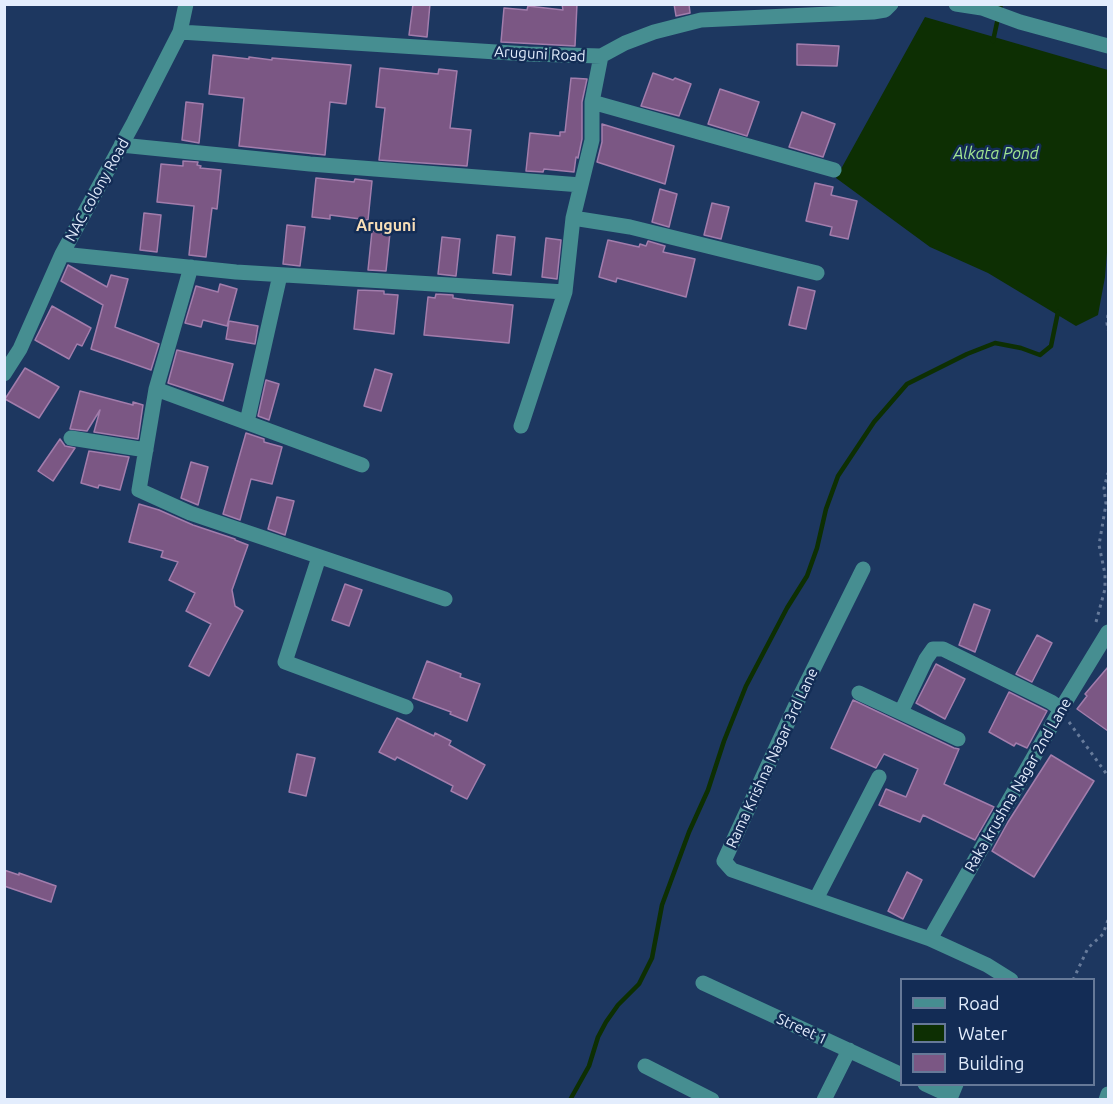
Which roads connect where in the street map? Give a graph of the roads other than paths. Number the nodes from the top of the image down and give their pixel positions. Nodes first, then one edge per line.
1 (186, 4) edge
2 (891, 4) edge
3 (956, 4) edge
4 (180, 32) junction
5 (1108, 46) edge
6 (601, 56) junction
7 (592, 102) junction
8 (121, 145) junction
9 (834, 170) dead end
10 (581, 185) junction
11 (573, 218) junction
12 (62, 254) junction
13 (191, 267) junction
14 (817, 273) dead end
15 (280, 275) junction
16 (565, 292) junction
17 (4, 374) edge
18 (156, 389) junction
19 (247, 422) junction
20 (521, 426) dead end
21 (71, 438) dead end
22 (146, 450) junction
23 (362, 465) dead end
24 (319, 557) junction
25 (863, 569) dead end
26 (445, 599) dead end
27 (1102, 628) edge
28 (859, 693) dead end
29 (406, 707) dead end
30 (1061, 709) junction
31 (901, 712) junction
32 (958, 739) dead end
33 (879, 777) dead end
34 (816, 899) junction
35 (930, 939) junction
36 (1004, 978) edge
37 (703, 983) dead end
38 (849, 1050) junction
39 (645, 1066) dead end
40 (900, 1074) edge
41 (935, 1086) edge
42 (954, 1090) edge
43 (1108, 1094) edge
44 (712, 1100) edge
45 (824, 1100) edge
46 (1106, 1100) edge

1 - 4 street, NAC colony Road
2 - 6 street, Aruguni Road
3 - 5 street
4 - 6 street, Aruguni Road
4 - 8 street, NAC colony Road
6 - 7 street
7 - 9 street
7 - 10 street
8 - 10 street
8 - 12 street, NAC colony Road
10 - 11 street
11 - 14 street
11 - 16 street
12 - 13 street
12 - 17 street, NAC colony Road
13 - 15 street
13 - 18 street
15 - 16 street
15 - 19 street
16 - 20 street
18 - 19 street
18 - 22 street
19 - 23 street
21 - 22 street
22 - 24 street
24 - 26 street
24 - 29 street
25 - 34 street, Rama Krishna Nagar 3rd Lane
27 - 30 street, Raka krushna Nagar 2nd Lane
28 - 31 street
30 - 31 street
30 - 35 street, Raka krushna Nagar 2nd Lane
31 - 32 street
33 - 34 street
34 - 35 street, Rama Krishna Nagar 3rd Lane
35 - 36 street, Rama Krishna Nagar 3rd Lane
37 - 38 street, Street 1
38 - 40 street, Street 1
38 - 45 street
39 - 44 street
41 - 42 street
43 - 46 street

